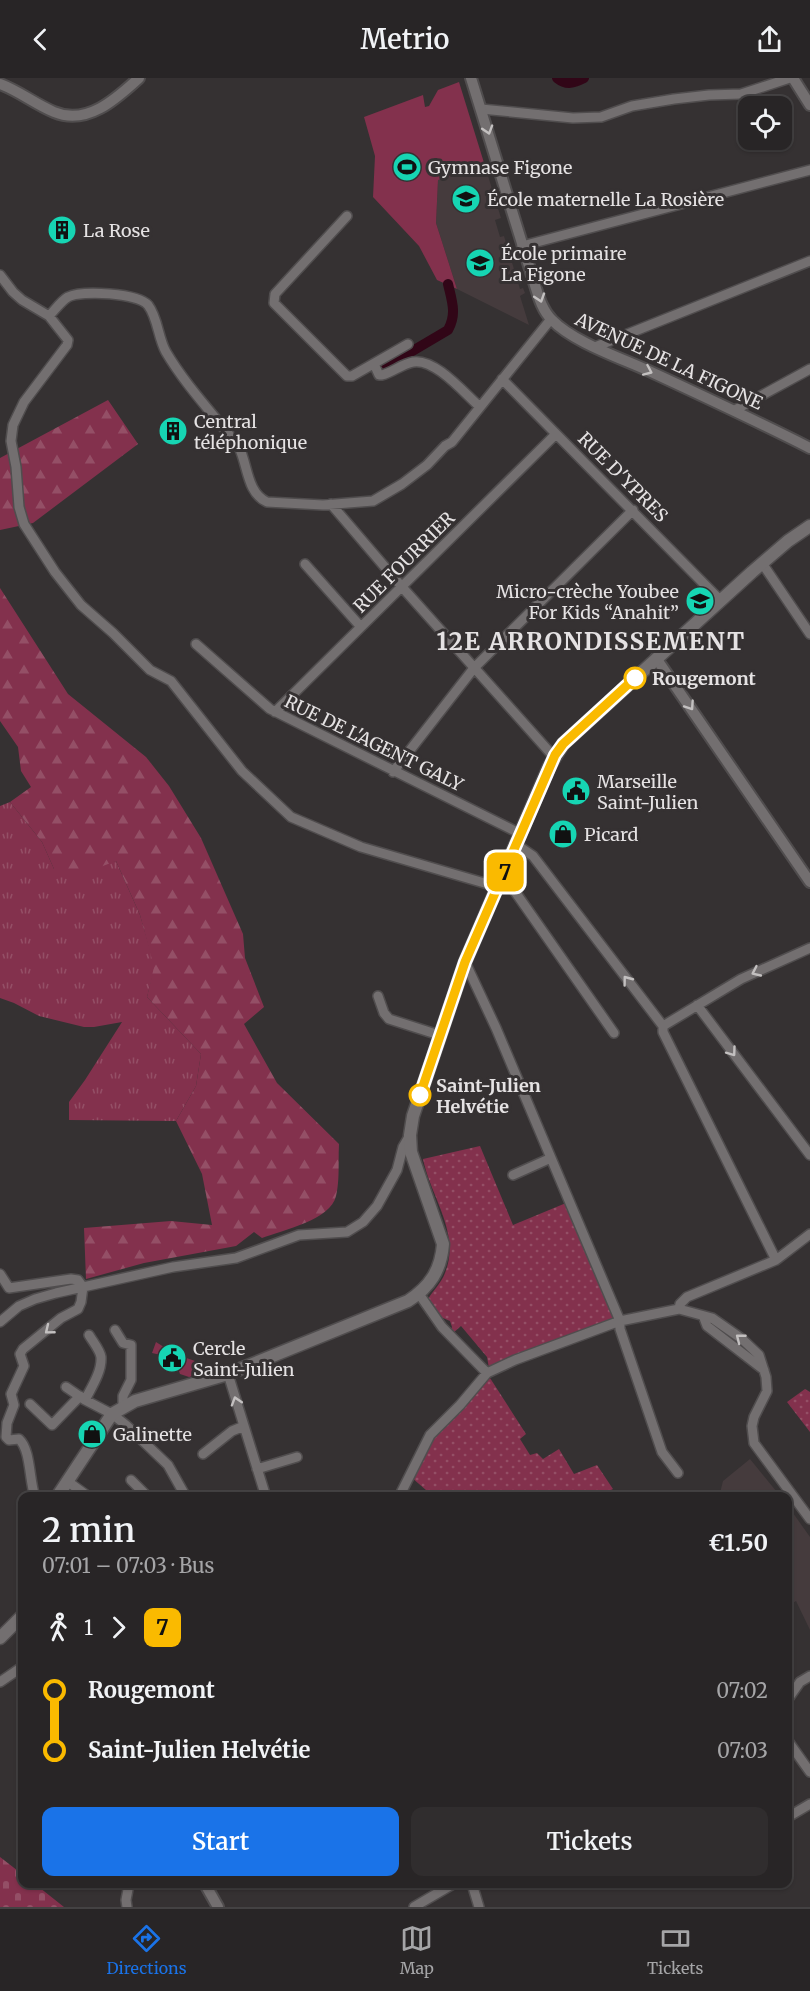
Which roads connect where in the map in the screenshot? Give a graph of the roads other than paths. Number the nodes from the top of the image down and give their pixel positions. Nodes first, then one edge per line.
1 (139, 78) edge
2 (471, 78) edge
3 (791, 78) edge
4 (0, 84) edge
5 (810, 105) edge
6 (481, 109) junction
7 (810, 170) edge
8 (347, 216) dead end
9 (522, 246) junction
10 (810, 261) edge
11 (0, 275) edge
12 (49, 316) junction
13 (551, 319) junction
14 (408, 344) dead end
15 (595, 347) junction
16 (376, 369) junction
17 (810, 369) edge
18 (502, 379) junction
19 (480, 407) junction
20 (735, 410) junction
21 (556, 434) junction
22 (810, 448) edge
23 (331, 504) junction
24 (633, 510) junction
25 (810, 526) edge
26 (762, 563) junction
27 (305, 564) dead end
28 (402, 587) junction
29 (720, 600) junction
30 (361, 627) junction
31 (810, 634) edge
32 (196, 644) dead end
33 (656, 658) junction
34 (474, 668) junction
35 (274, 712) junction
36 (554, 757) junction
37 (393, 772) junction
38 (519, 839) junction
39 (500, 882) junction
40 (810, 882) edge
41 (810, 948) edge
42 (465, 962) junction
43 (378, 996) dead end
44 (697, 1005) junction
45 (663, 1026) junction
46 (614, 1033) dead end
47 (439, 1035) junction
48 (410, 1135) junction
49 (810, 1155) edge
50 (551, 1158) junction
51 (513, 1175) dead end
52 (810, 1234) edge
53 (776, 1260) junction
54 (0, 1274) edge
55 (83, 1287) junction
56 (419, 1294) junction
57 (679, 1309) junction
58 (620, 1321) junction
59 (0, 1322) edge
60 (115, 1330) dead end
61 (89, 1335) dead end
62 (487, 1373) junction
63 (228, 1374) junction
64 (66, 1387) dead end
65 (82, 1398) junction
66 (30, 1404) dead end
67 (117, 1410) junction
68 (244, 1426) junction
69 (203, 1454) dead end
70 (297, 1457) dead end
71 (257, 1468) junction
72 (678, 1473) dead end
73 (131, 1480) dead end
74 (67, 1481) junction
75 (33, 1492) edge
76 (60, 1492) edge
77 (82, 1492) edge
78 (143, 1492) edge
79 (183, 1492) edge
80 (264, 1492) edge
81 (401, 1492) edge
82 (790, 1492) edge
83 (792, 1495) edge
84 (810, 1519) edge
85 (18, 1620) edge
86 (0, 1638) edge
87 (18, 1670) edge
88 (810, 1676) edge
89 (0, 1682) edge
90 (792, 1693) edge
91 (792, 1747) edge
92 (810, 1772) edge
93 (810, 1804) edge
94 (792, 1815) edge
95 (128, 1888) edge
96 (207, 1888) edge
97 (446, 1888) edge
98 (473, 1888) edge
99 (127, 1907) edge
100 (218, 1907) edge
101 (414, 1907) edge
102 (479, 1907) edge

1 - 4 street
2 - 6 street, AVENUE DE LA FIGONE
3 - 5 street
3 - 6 street
6 -> 9 street, AVENUE DE LA FIGONE
7 - 9 street
8 - 16 street
9 -> 13 street, AVENUE DE LA FIGONE
10 - 15 street
11 - 12 street
12 - 23 street
12 - 39 street
13 - 15 street, AVENUE DE LA FIGONE
13 - 18 street
14 - 16 street
15 -> 20 street, AVENUE DE LA FIGONE
16 - 19 street
17 - 20 street
18 - 19 street
18 - 21 street, RUE D'YPRES
19 - 23 street
20 - 22 street, AVENUE DE LA FIGONE
21 - 24 street, RUE D'YPRES
21 - 28 street, RUE FOURRIER
23 - 28 street
24 - 29 street, RUE D'YPRES
24 - 34 street
25 - 26 main road
26 - 29 main road
26 - 31 street
27 - 30 street
28 - 30 street, RUE FOURRIER
28 - 34 street
29 - 33 main road
30 - 35 street, RUE FOURRIER
32 - 35 street, RUE DE L'AGENT GALY
33 - 36 main road
33 -> 40 street
34 - 36 street
34 - 37 street
35 - 37 street, RUE DE L'AGENT GALY
36 - 38 main road
37 - 38 street, RUE DE L'AGENT GALY
38 - 39 main road
45 -> 38 street, RUE DE L'AGENT GALY
39 - 42 main road
39 - 46 street
41 -> 44 street
42 - 47 main road
42 - 50 street
43 - 47 street
44 - 45 street
44 -> 49 street
45 - 53 street, RUE DE L'AGENT GALY
47 - 48 main road
48 - 55 street
48 - 56 main road
50 - 51 street
50 - 58 street
52 - 53 street
53 - 57 street
54 - 55 street
55 - 59 street
55 -> 75 street
56 - 62 street
56 - 63 main road
57 - 58 street
57 - 82 street
58 - 62 street
58 - 72 street
60 - 67 street
61 - 65 street
62 - 81 street
63 - 67 main road
68 -> 63 street
64 - 65 street
65 - 66 street
65 - 67 street
67 - 74 main road
67 - 79 street
68 - 69 street
68 - 71 street
70 - 71 street
71 - 80 street
73 - 78 street
74 - 76 main road
74 - 77 street
83 - 84 street
85 - 86 main road
87 - 89 street
88 - 90 street
91 - 92 street
93 - 94 street
95 - 99 street
96 - 100 street
97 - 101 street
98 - 102 street

